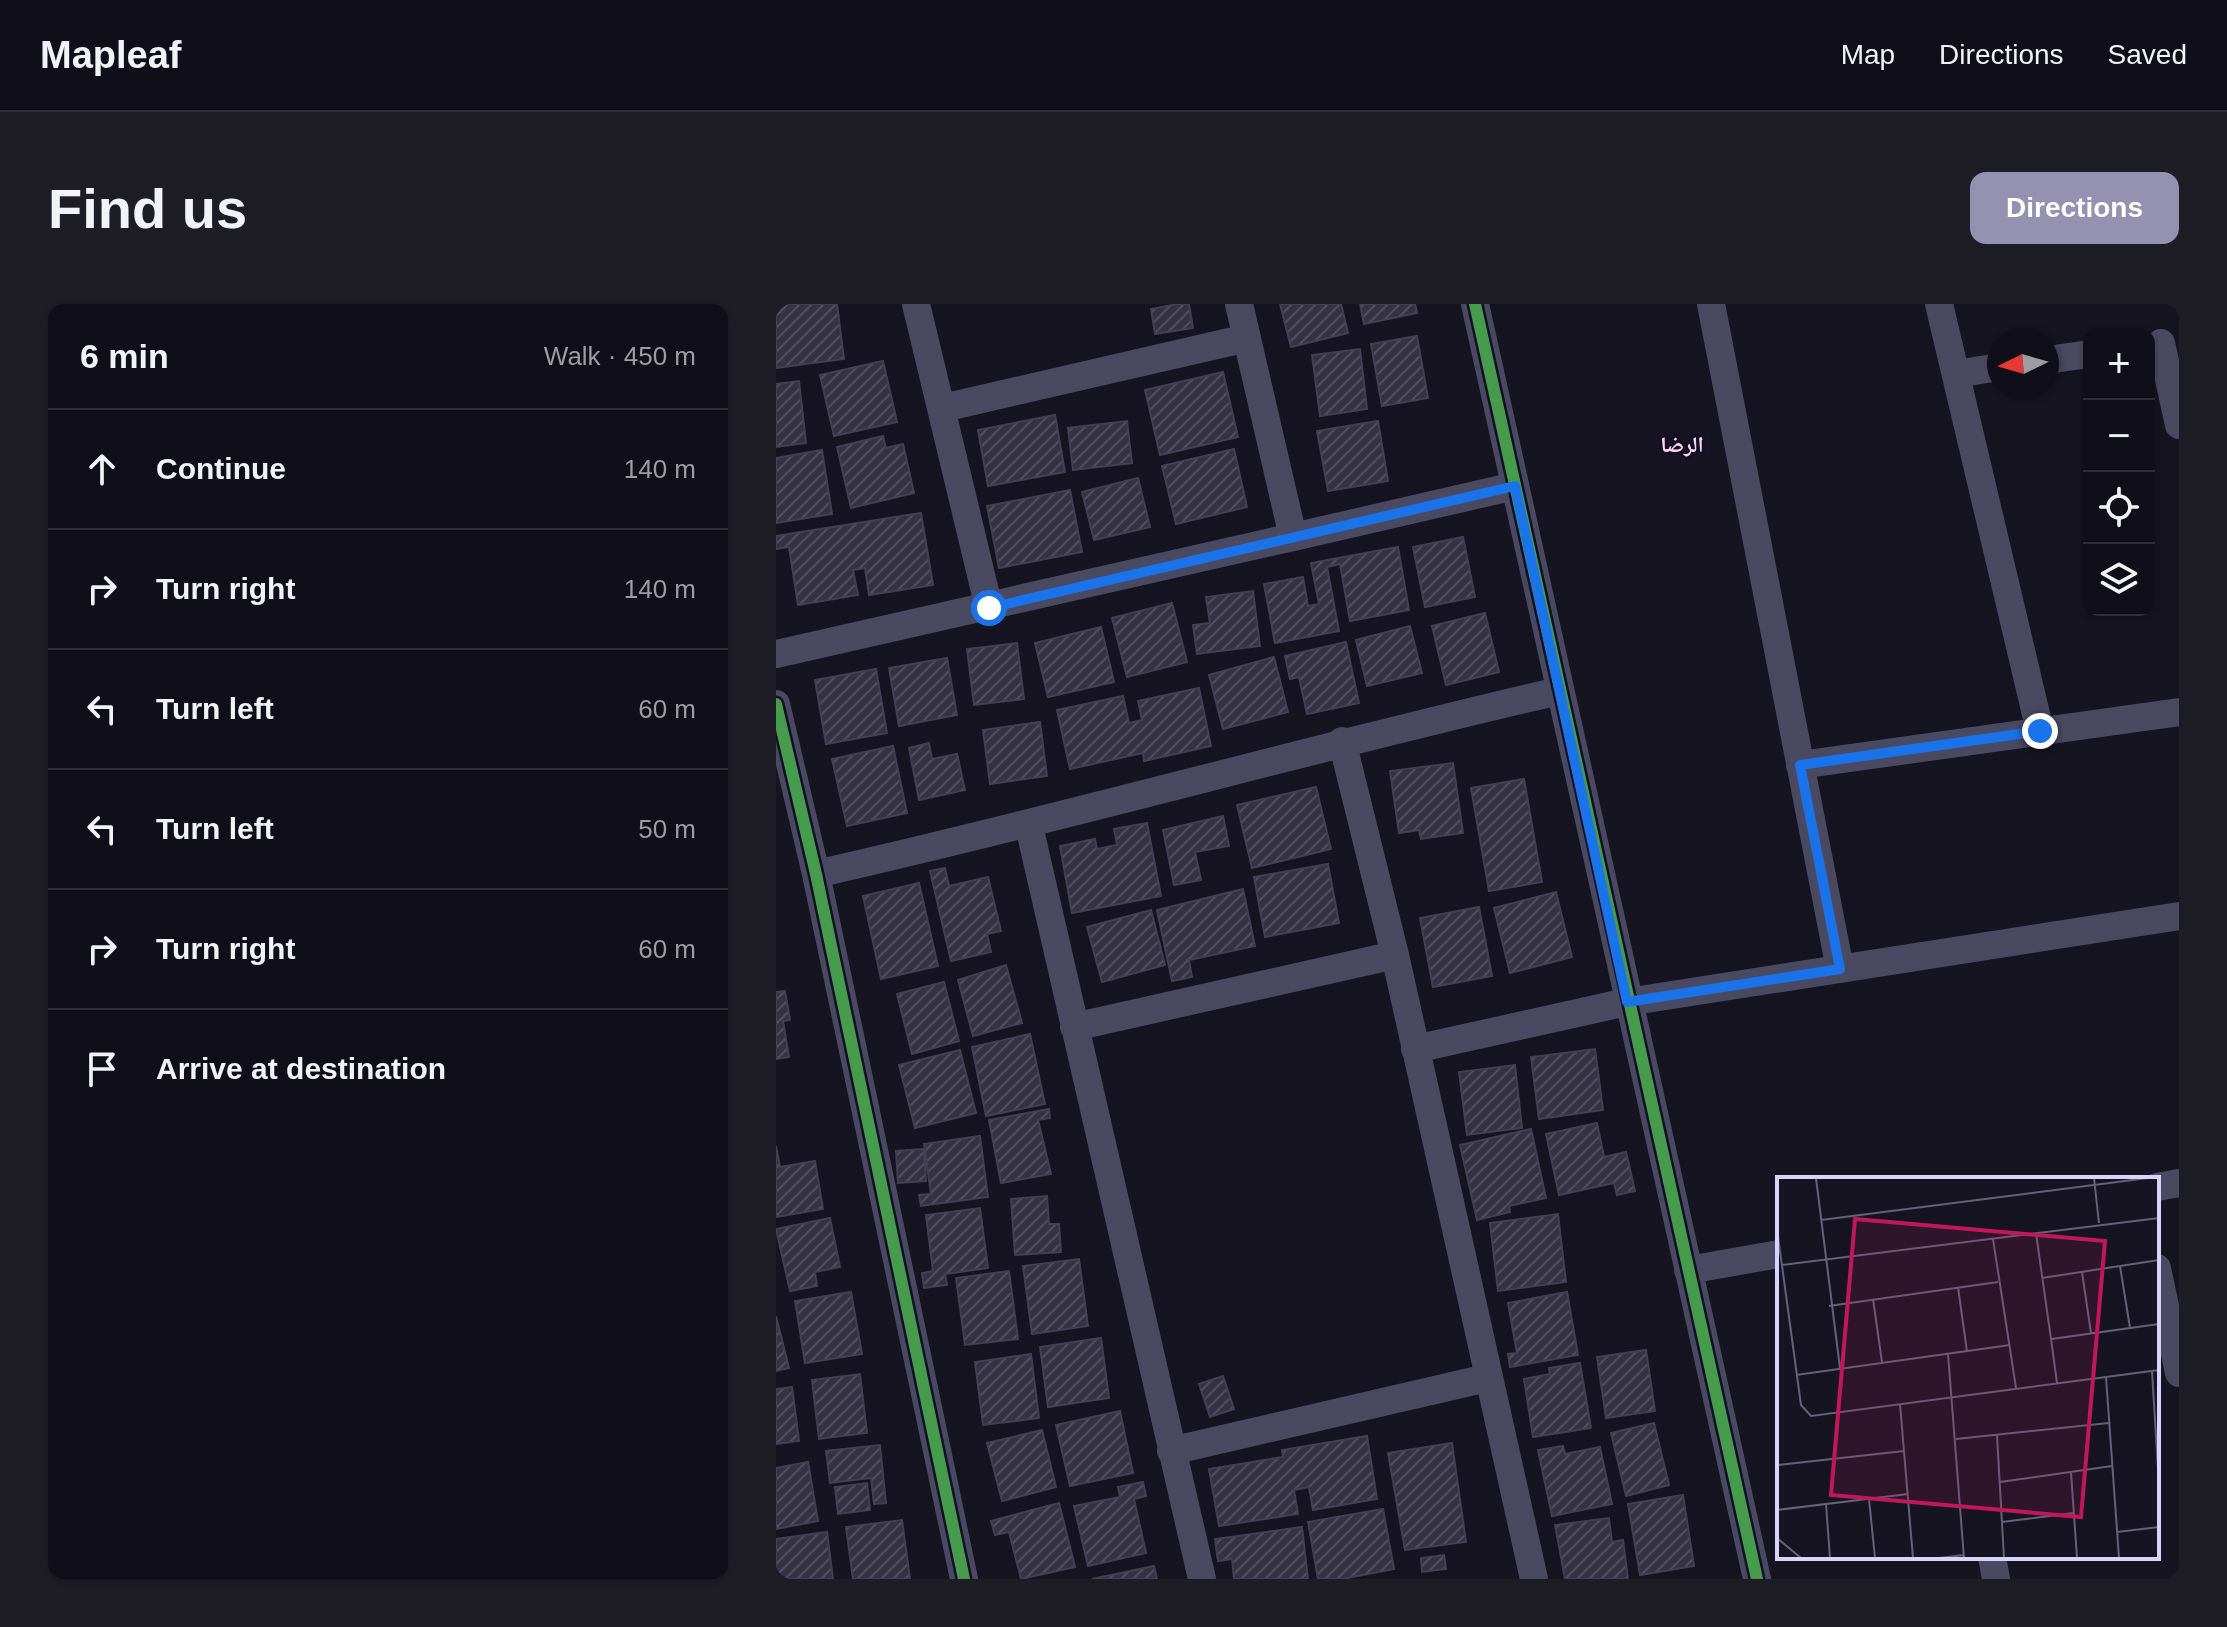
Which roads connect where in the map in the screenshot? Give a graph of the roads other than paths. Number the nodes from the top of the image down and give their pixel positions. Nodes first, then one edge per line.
1 (916, 304) edge
2 (1239, 304) edge
3 (1475, 304) edge
4 (1711, 304) edge
5 (1939, 304) edge
6 (1247, 338) junction
7 (2163, 343) edge
8 (2083, 355) edge
9 (2059, 358) edge
10 (1987, 369) edge
11 (1956, 374) junction
12 (943, 408) junction
13 (2179, 425) edge
14 (1515, 486) junction
15 (1293, 537) junction
16 (989, 608) junction
17 (776, 654) edge
18 (1559, 691) junction
19 (776, 704) edge
20 (2179, 712) edge
21 (2040, 731) junction
22 (1342, 741) junction
23 (1800, 765) junction
24 (1029, 826) junction
25 (816, 874) junction
26 (2179, 916) edge
27 (1395, 955) junction
28 (1840, 969) junction
29 (1627, 1002) junction
30 (1074, 1027) junction
31 (1415, 1049) junction
32 (2179, 1183) edge
33 (2159, 1187) edge
34 (1777, 1254) edge
35 (1688, 1270) junction
36 (2159, 1278) edge
37 (2179, 1373) edge
38 (1487, 1378) junction
39 (1171, 1451) junction
40 (1992, 1559) edge
41 (964, 1579) edge
42 (1202, 1579) edge
43 (1534, 1579) edge
44 (1757, 1579) edge
45 (1996, 1579) edge

1 - 12 street
2 - 6 street
3 - 14 street
4 - 23 street
5 - 11 street
6 - 12 street
6 - 15 street
7 - 13 street
8 - 9 street
10 - 11 street
11 - 21 street
12 - 16 street
14 - 15 street
14 - 18 street
15 - 16 street
16 - 17 street
18 - 22 street
18 - 29 street
19 - 25 street
20 - 21 street
21 - 23 street
22 - 24 street
22 - 27 street
23 - 28 street
24 - 25 street
24 - 30 street
25 - 41 street
26 - 28 street
27 - 30 street
27 - 31 street
28 - 29 street
29 - 31 street
29 - 35 street
30 - 39 street
31 - 38 street
32 - 33 street
34 - 35 street
35 - 44 street
36 - 37 street
38 - 39 street
38 - 43 street
39 - 42 street
40 - 45 street

